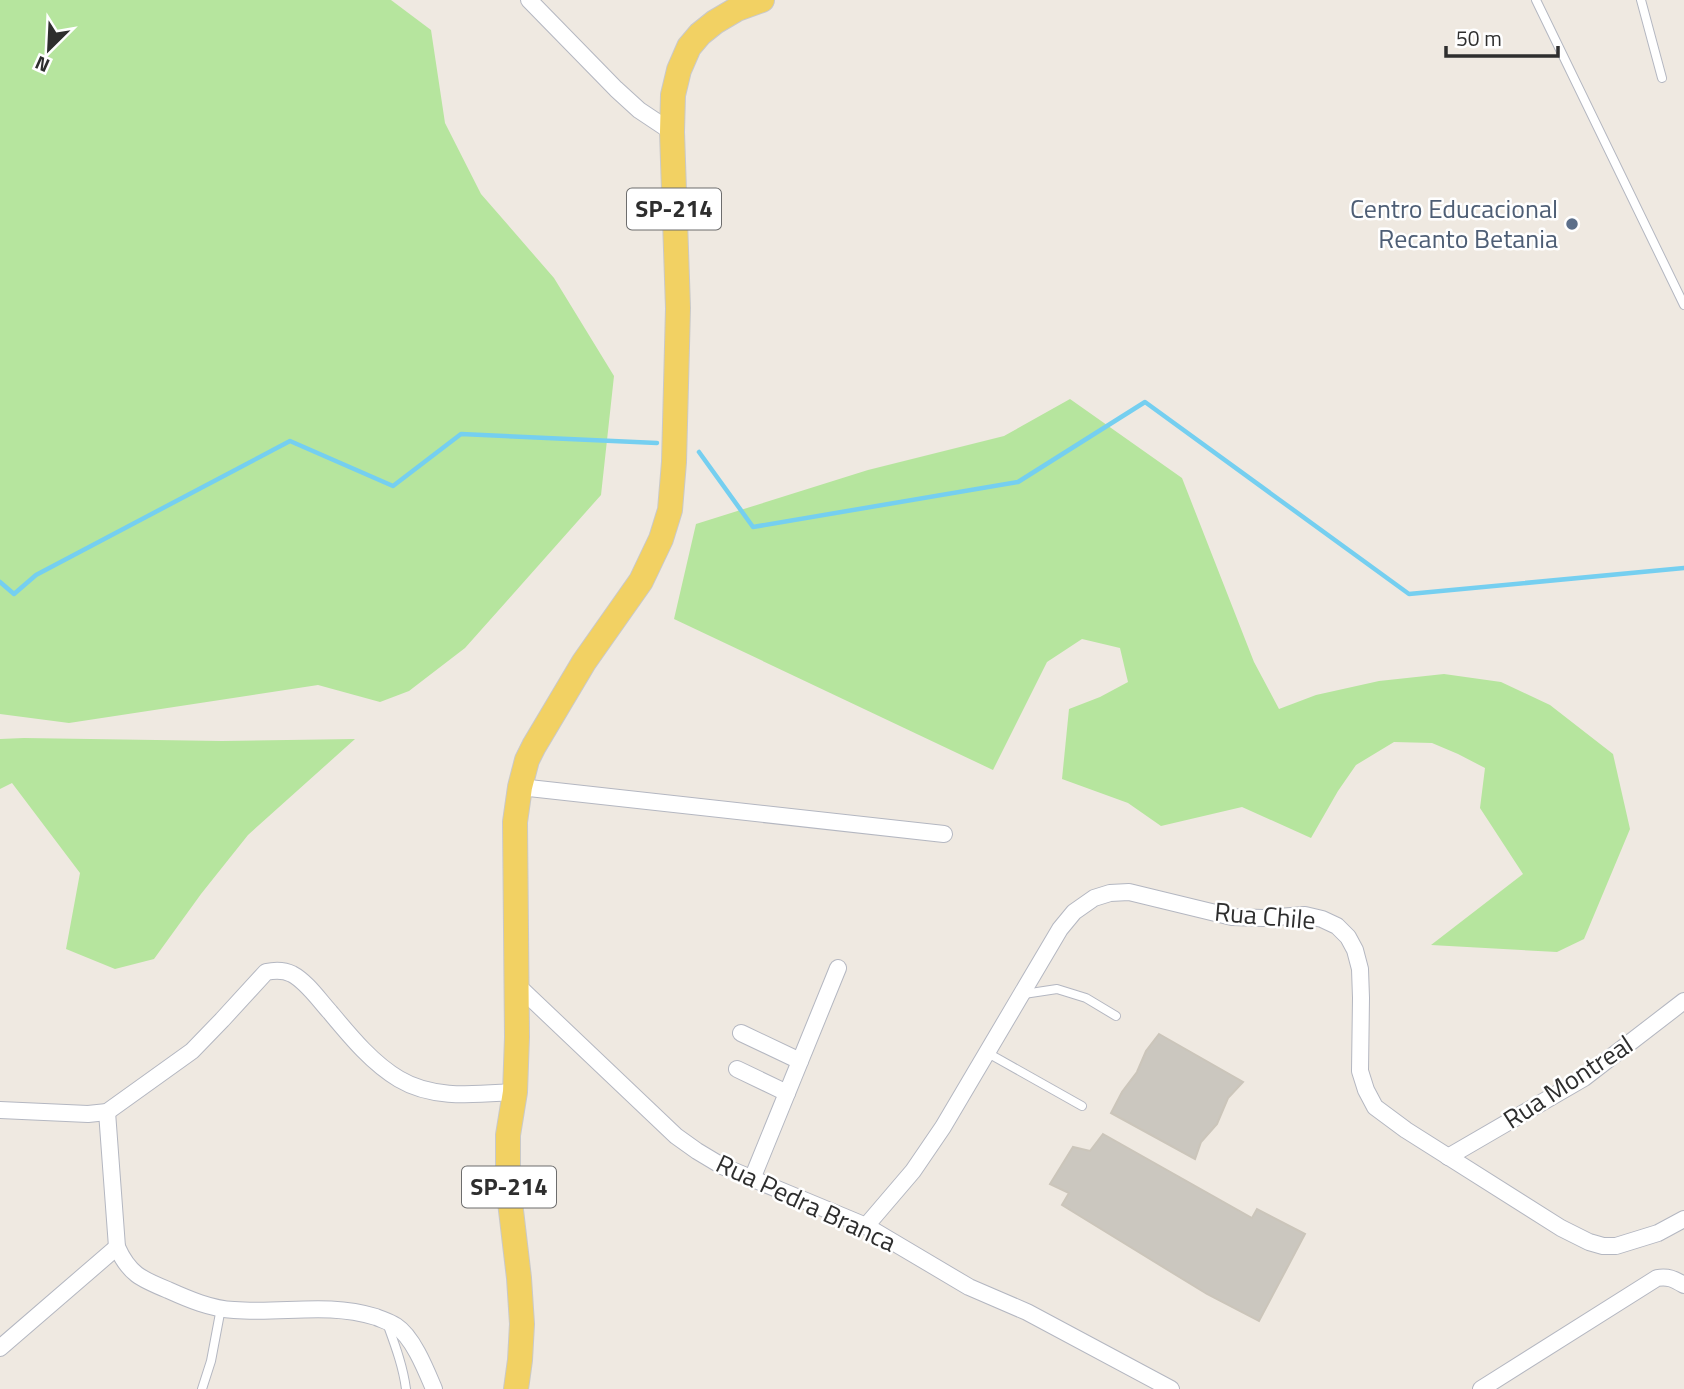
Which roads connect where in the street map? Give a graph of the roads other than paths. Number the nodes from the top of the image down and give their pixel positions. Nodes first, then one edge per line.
1 (529, 0) edge
2 (762, 0) edge
3 (1536, 0) edge
4 (1641, 0) edge
5 (1662, 78) dead end
6 (672, 132) junction
7 (1684, 305) edge
8 (520, 787) junction
9 (944, 834) dead end
10 (838, 968) dead end
11 (516, 984) junction
12 (1021, 994) junction
13 (1684, 1001) edge
14 (1116, 1016) dead end
15 (741, 1033) dead end
16 (986, 1052) junction
17 (800, 1061) junction
18 (737, 1069) dead end
19 (515, 1092) junction
20 (787, 1093) junction
21 (1082, 1106) dead end
22 (0, 1110) edge
23 (107, 1112) junction
24 (1448, 1157) junction
25 (752, 1179) junction
26 (1684, 1219) edge
27 (866, 1226) junction
28 (117, 1247) junction
29 (1684, 1285) edge
30 (221, 1308) junction
31 (386, 1321) junction
32 (0, 1348) edge
33 (202, 1389) edge
34 (406, 1389) edge
35 (434, 1389) edge
36 (516, 1389) edge
37 (1171, 1389) edge
38 (1481, 1389) edge

1 - 6 street
2 - 6 main road, SP-214
3 - 7 lane
4 - 5 lane
6 - 8 main road, SP-214
8 - 9 street
8 - 11 main road, SP-214
10 - 17 street
11 - 19 main road, SP-214
11 - 25 street, Rua Pedra Branca
12 - 14 lane
12 - 16 street, Rua Chile
12 - 24 street, Rua Chile
13 - 24 street, Rua Montreal
15 - 17 street
16 - 21 lane
16 - 27 street, Rua Chile
17 - 20 street
18 - 20 street
19 - 23 street
19 - 36 main road, SP-214
20 - 25 street
22 - 23 street
23 - 28 street
24 - 26 street, Rua Chile
25 - 27 street, Rua Pedra Branca
27 - 37 street, Rua Pedra Branca
28 - 30 street
28 - 32 street
29 - 38 street
30 - 31 street
30 - 33 lane
31 - 34 lane
31 - 35 street

